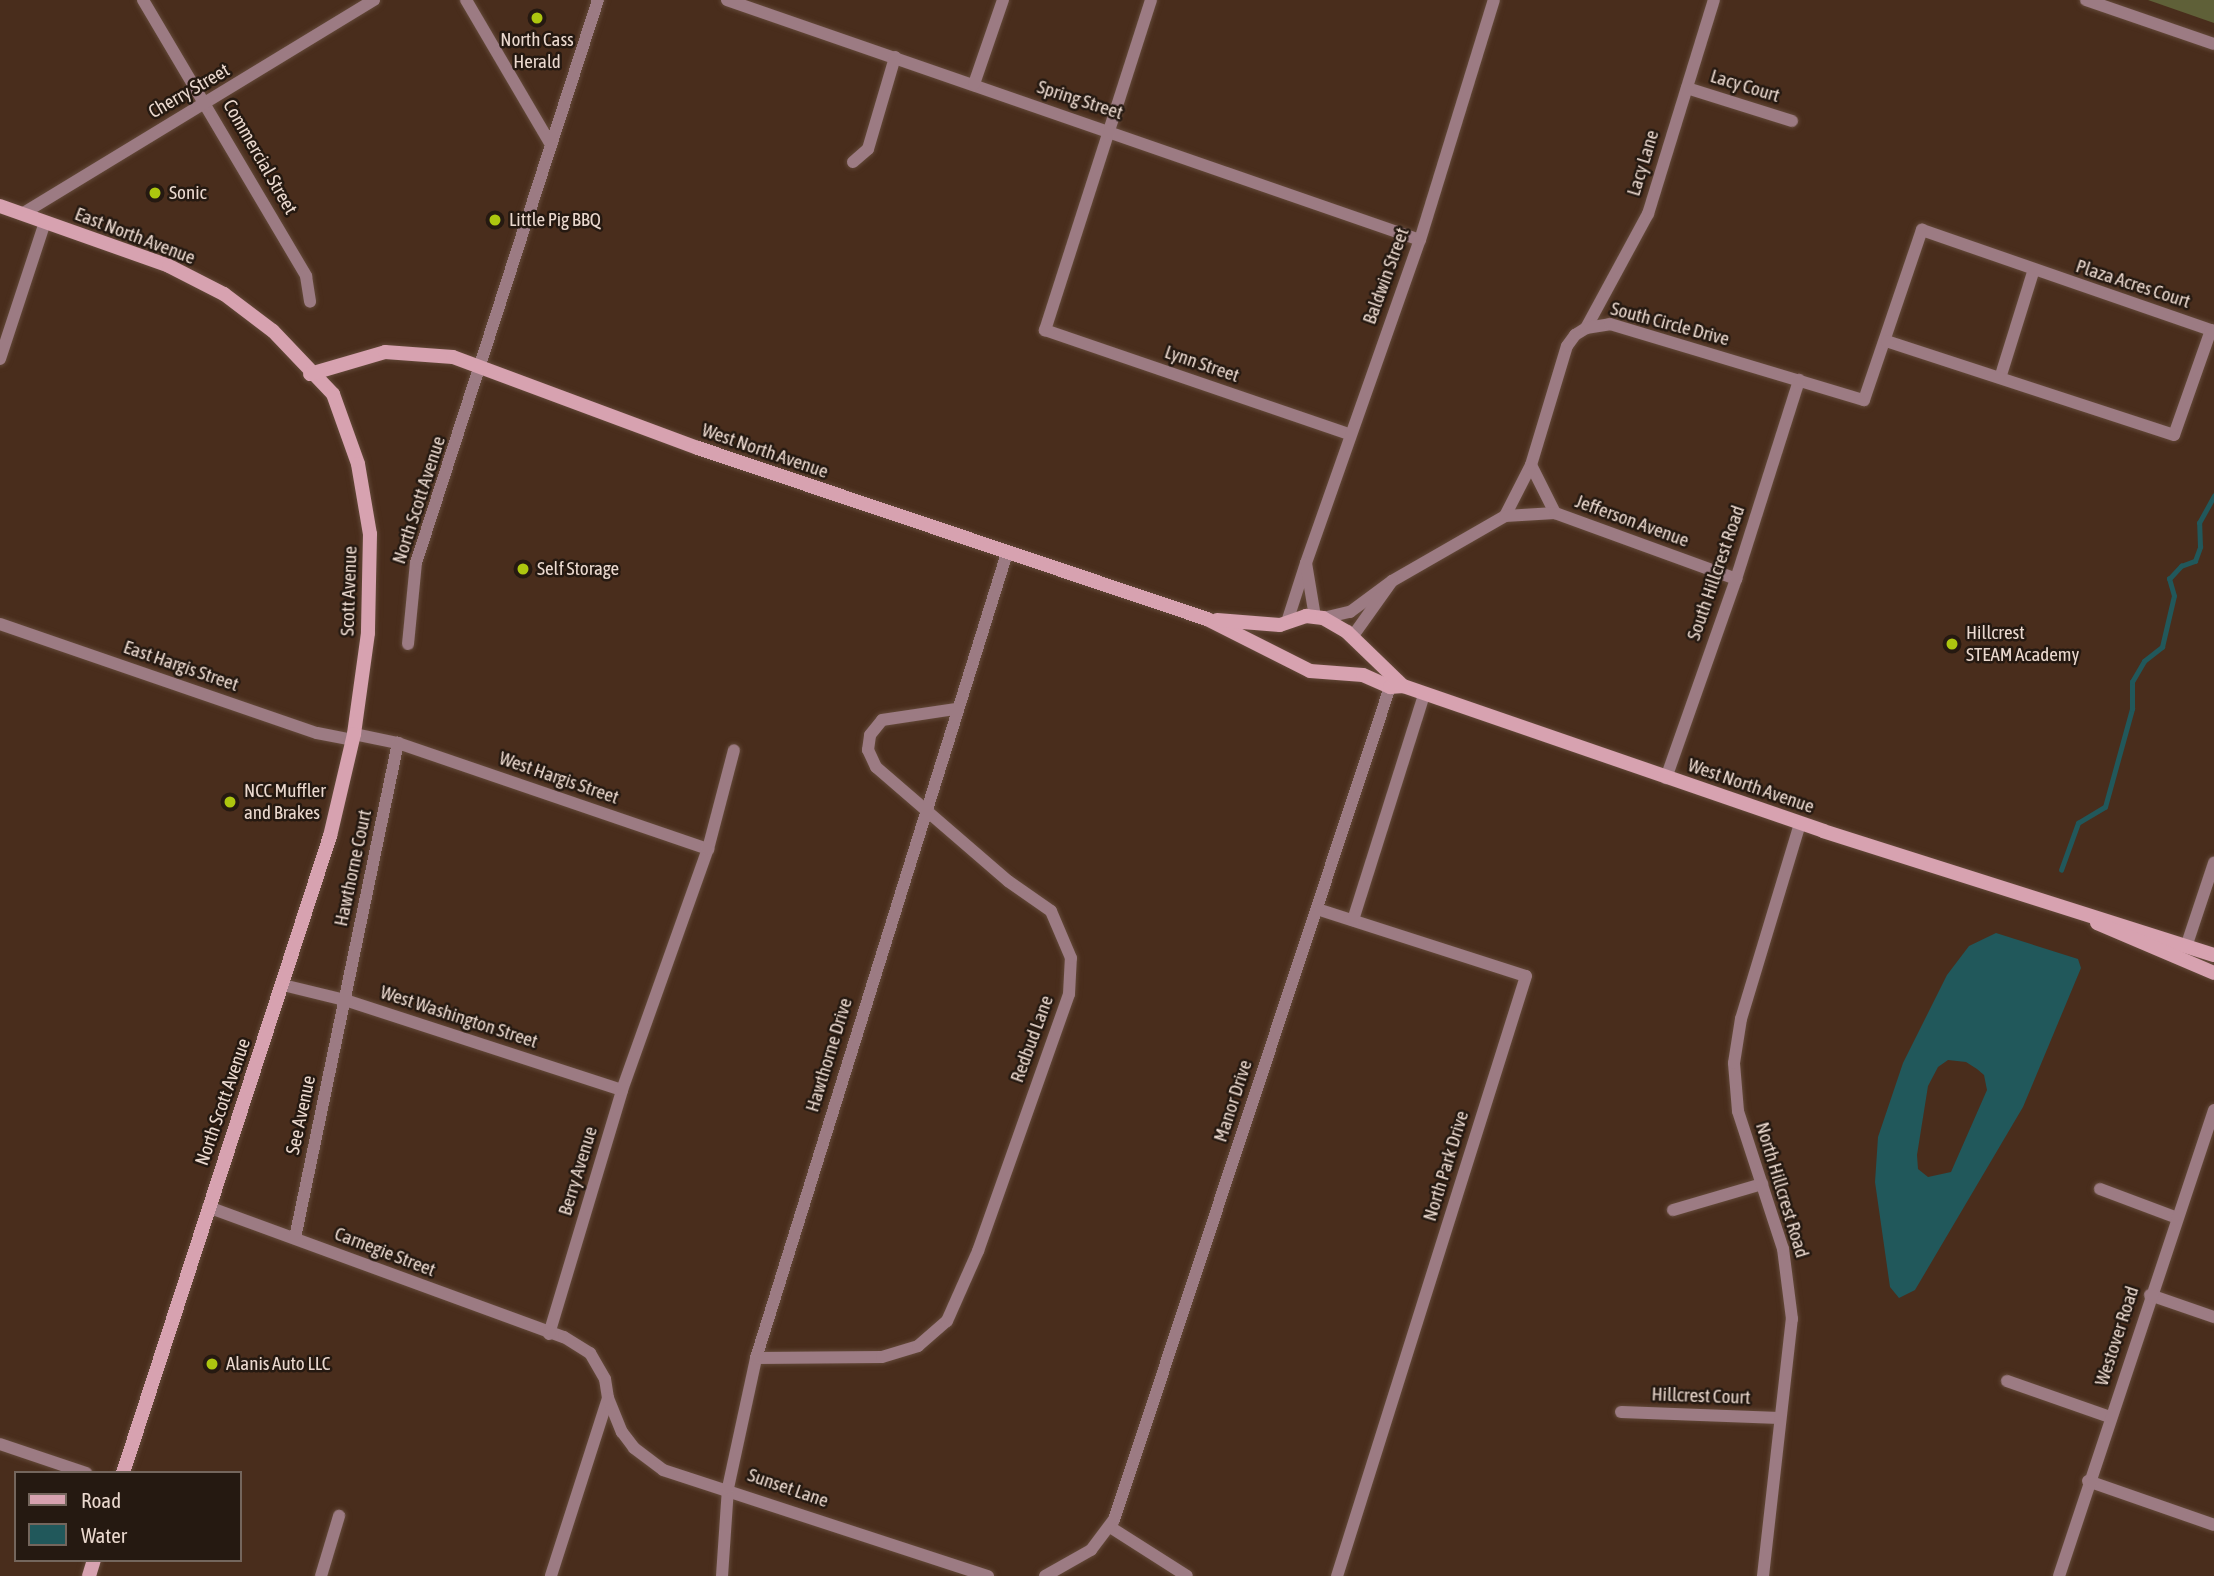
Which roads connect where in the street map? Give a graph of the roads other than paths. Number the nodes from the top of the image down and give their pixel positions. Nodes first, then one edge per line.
1 (143, 0) edge
2 (374, 0) edge
3 (466, 0) edge
4 (598, 0) edge
5 (727, 0) edge
6 (1003, 0) edge
7 (1151, 0) edge
8 (1494, 0) edge
9 (1714, 0) edge
10 (2086, 0) edge
11 (2214, 44) edge
12 (895, 57) junction
13 (974, 85) junction
14 (1687, 89) junction
15 (205, 102) junction
16 (1791, 121) dead end
17 (1110, 130) junction
18 (551, 145) junction
19 (853, 162) dead end
20 (0, 206) edge
21 (22, 214) junction
22 (45, 222) junction
23 (1420, 240) junction
24 (2033, 272) junction
25 (310, 302) dead end
26 (1586, 328) junction
27 (1887, 341) junction
28 (0, 359) edge
29 (481, 370) junction
30 (310, 373) junction
31 (2001, 375) junction
32 (1799, 380) junction
33 (1864, 400) joint
34 (1348, 434) junction
35 (1531, 465) junction
36 (1555, 513) junction
37 (1505, 516) junction
38 (1007, 553) junction
39 (1306, 563) junction
40 (1736, 579) junction
41 (1392, 581) junction
42 (1319, 618) junction
43 (1207, 620) junction
44 (1284, 622) junction
45 (0, 624) edge
46 (1354, 640) junction
47 (408, 644) dead end
48 (1276, 650) junction
49 (1343, 672) junction
50 (1397, 686) junction
51 (1424, 695) junction
52 (956, 709) junction
53 (353, 737) junction
54 (398, 743) junction
55 (734, 750) dead end
56 (1666, 778) junction
57 (924, 809) junction
58 (1800, 823) junction
59 (708, 849) junction
60 (2214, 863) edge
61 (1317, 909) junction
62 (2087, 916) junction
63 (1353, 920) junction
64 (2186, 947) junction
65 (2214, 955) edge
66 (2214, 973) edge
67 (283, 985) junction
68 (345, 1000) junction
69 (622, 1090) junction
70 (2214, 1110) edge
71 (1762, 1184) junction
72 (2100, 1189) dead end
73 (208, 1207) junction
74 (1673, 1210) dead end
75 (2177, 1218) junction
76 (295, 1238) junction
77 (2150, 1295) junction
78 (2214, 1317) edge
79 (549, 1334) junction
80 (756, 1358) junction
81 (2007, 1381) dead end
82 (608, 1398) junction
83 (1621, 1412) dead end
84 (2110, 1417) junction
85 (1780, 1418) junction
86 (0, 1444) edge
87 (80, 1471) edge
88 (124, 1471) edge
89 (2088, 1481) junction
90 (728, 1488) junction
91 (339, 1516) dead end
92 (2214, 1525) edge
93 (1110, 1527) junction
94 (964, 1572) edge
95 (321, 1576) edge
96 (551, 1576) edge
97 (722, 1576) edge
98 (988, 1576) edge
99 (1045, 1576) edge
100 (1187, 1576) edge
101 (1336, 1576) edge
102 (1762, 1576) edge
103 (2059, 1576) edge

1 - 15 street, Commercial Street
2 - 15 street, Cherry Street
3 - 18 street
4 - 18 street, North Scott Avenue
5 - 12 street, Spring Street
6 - 13 street
7 - 17 street
8 - 23 street, Baldwin Street
9 - 14 street, Lacy Lane
10 - 11 street
12 - 13 street, Spring Street
12 - 19 street
13 - 17 street, Spring Street
14 - 16 street, Lacy Court
14 - 26 street, Lacy Lane
15 - 21 street, Cherry Street
15 - 25 street, Commercial Street
17 - 23 street, Spring Street
17 - 34 street, Lynn Street
18 - 29 street, North Scott Avenue
20 - 21 main road, East North Avenue
21 - 22 main road, East North Avenue
22 - 28 street
22 - 30 main road, East North Avenue
23 - 34 street, Baldwin Street
24 - 27 street, Plaza Acres Court
24 - 31 street
24 - 31 street, Plaza Acres Court
26 - 32 street, South Circle Drive
26 - 35 street, South Circle Drive
27 - 31 street, Plaza Acres Court
27 - 33 street, Plaza Acres Court
29 - 30 main road, West North Avenue
29 - 38 main road, West North Avenue
29 - 47 street, North Scott Avenue
30 - 53 main road, Scott Avenue
32 - 33 street, South Circle Drive
32 - 40 street, South Hillcrest Road
34 - 39 street, Baldwin Street
35 - 36 street, Jefferson Avenue
35 - 37 street, South Circle Drive
36 - 37 street, Jefferson Avenue
36 - 40 street, Jefferson Avenue
37 - 41 street
38 - 43 main road, West North Avenue
38 - 52 street, Hawthorne Drive
39 - 42 street, Baldwin Street
39 - 44 street, Baldwin Street
40 - 56 street, South Hillcrest Road
41 - 42 street
41 - 46 street
42 - 44 main road, West North Avenue
42 - 46 main road, West North Avenue
43 - 44 main road, West North Avenue
43 - 48 main road, West North Avenue
44 - 48 main road
45 - 53 street, East Hargis Street
46 - 49 main road
46 - 50 main road, West North Avenue
48 - 49 main road, West North Avenue
49 - 50 main road, West North Avenue
50 - 51 main road, West North Avenue
50 - 61 street, Manor Drive
51 - 56 main road, West North Avenue
51 - 63 street
52 - 57 street, Hawthorne Drive
52 - 57 street, Redbud Lane
53 - 54 street, East Hargis Street
53 - 67 main road, North Scott Avenue
54 - 59 street, West Hargis Street
54 - 68 street, Hawthorne Court
55 - 59 street, Berry Avenue
56 - 58 main road, West North Avenue
57 - 80 street, Hawthorne Drive
57 - 80 street, Redbud Lane
58 - 62 main road, West North Avenue
58 - 71 street, North Hillcrest Road
59 - 69 street, Berry Avenue
60 - 64 street
61 - 63 street, North Park Drive
61 - 93 street, Manor Drive
62 - 64 main road, West North Avenue
62 - 66 main road, West North Avenue
63 - 101 street, North Park Drive
64 - 65 main road, West North Avenue
67 - 68 street, West Washington Street
67 - 73 main road, North Scott Avenue
68 - 69 street, West Washington Street
68 - 76 street, See Avenue
69 - 79 street, Berry Avenue
70 - 75 street, Westover Road
71 - 74 street
71 - 85 street, North Hillcrest Road
72 - 75 street
73 - 76 street, Carnegie Street
73 - 88 main road, North Scott Avenue
75 - 77 street, Westover Road
76 - 79 street, Carnegie Street
77 - 78 street
77 - 84 street, Westover Road
79 - 82 street
80 - 90 street, Hawthorne Drive
81 - 84 street
82 - 90 street, Sunset Lane
82 - 96 street
83 - 85 street, Hillcrest Court
84 - 89 street, Westover Road
85 - 102 street, North Hillcrest Road
86 - 87 street
89 - 92 street
89 - 103 street, Westover Road
90 - 94 street, Sunset Lane
90 - 97 street, Hawthorne Drive
91 - 95 street
93 - 99 street
93 - 100 street
94 - 98 street, Sunset Lane

